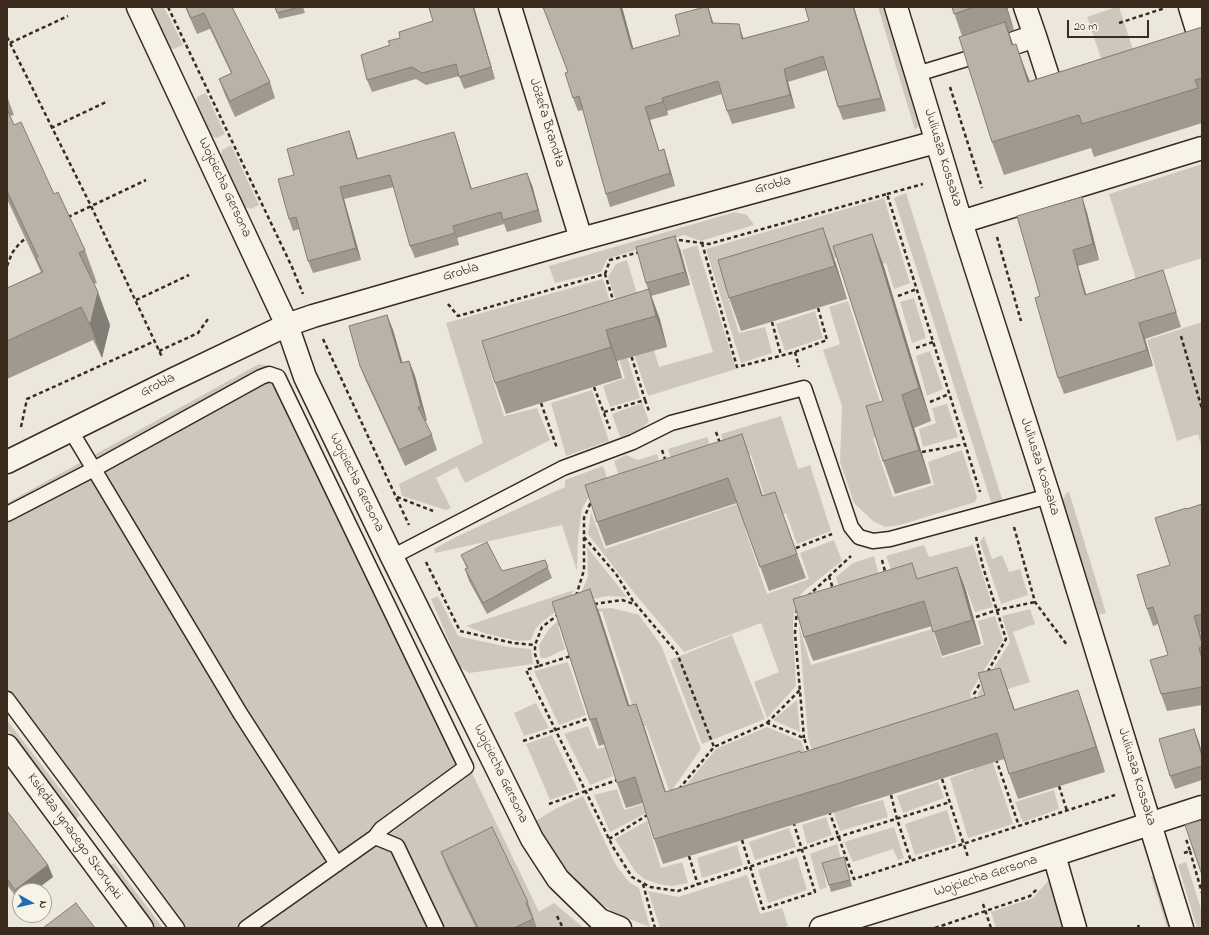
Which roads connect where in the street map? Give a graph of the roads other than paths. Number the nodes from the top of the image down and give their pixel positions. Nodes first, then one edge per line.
1 (138, 7) edge
2 (510, 7) edge
3 (896, 7) edge
4 (1025, 7) edge
5 (1190, 7) edge
6 (1035, 36) junction
7 (1202, 46) edge
8 (973, 57) joint
9 (918, 74) junction
10 (1052, 89) edge
11 (936, 142) junction
12 (1202, 148) edge
13 (961, 222) junction
14 (581, 239) junction
15 (287, 325) junction
16 (71, 430) junction
17 (7, 462) edge
18 (94, 469) junction
19 (1049, 496) junction
20 (7, 514) edge
21 (392, 557) junction
22 (7, 699) edge
23 (7, 746) edge
24 (1202, 807) edge
25 (1150, 823) junction
26 (375, 836) junction
27 (1057, 863) junction
28 (337, 864) junction
29 (142, 928) edge
30 (177, 928) edge
31 (246, 928) edge
32 (436, 928) edge
33 (620, 928) edge
34 (820, 928) edge
35 (1075, 928) edge
36 (1182, 928) edge

1 - 15 street, Wojciecha Gersona
2 - 14 street, Józefa Brandta
3 - 9 street, Juliusza Kossaka
4 - 6 street
5 - 7 street
6 - 8 street
6 - 10 street
8 - 9 lane
9 - 11 street, Juliusza Kossaka
11 - 13 street, Juliusza Kossaka
11 - 14 street, Grobla
12 - 13 street
13 - 19 street, Juliusza Kossaka
14 - 15 street, Grobla
15 - 16 street, Grobla
15 - 21 street, Wojciecha Gersona
16 - 17 street, Grobla
16 - 18 lane
18 - 20 lane
18 - 26 lane
18 - 28 lane
19 - 21 lane
19 - 25 street, Juliusza Kossaka
21 - 33 street, Wojciecha Gersona
22 - 30 lane
23 - 29 street, Księdza Ignacego Skorupki
24 - 25 street, Wojciecha Gersona
25 - 27 street, Wojciecha Gersona
25 - 36 street, Juliusza Kossaka
26 - 28 lane
26 - 32 lane
27 - 34 street, Wojciecha Gersona
27 - 35 street
28 - 31 lane

